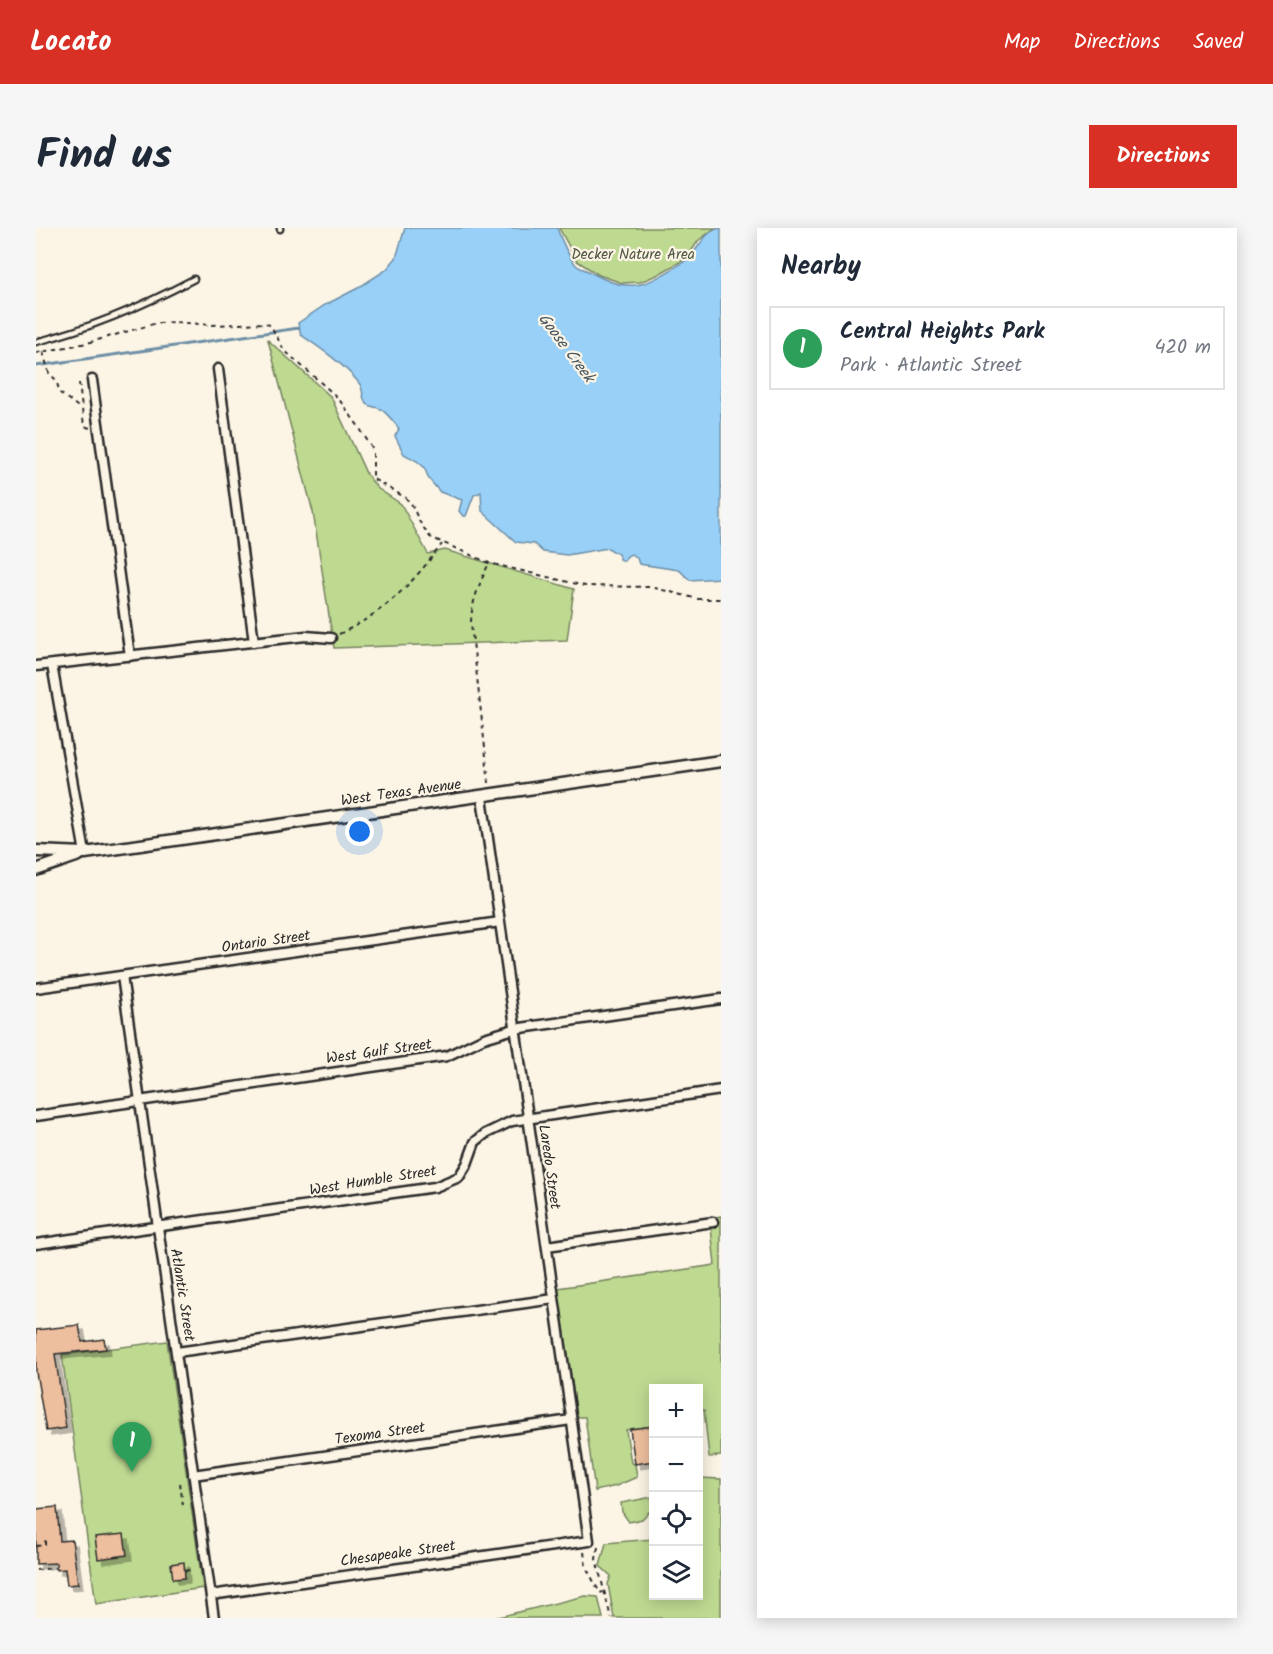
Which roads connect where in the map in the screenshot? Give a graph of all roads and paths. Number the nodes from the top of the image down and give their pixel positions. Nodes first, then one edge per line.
1 (194, 279) dead end
2 (36, 342) edge
3 (43, 352) junction
4 (36, 353) edge
5 (218, 369) dead end
6 (92, 381) dead end
7 (79, 382) dead end
8 (81, 409) junction
9 (99, 427) junction
10 (442, 544) junction
11 (489, 563) junction
12 (721, 599) edge
13 (331, 638) joint
14 (254, 642) junction
15 (130, 656) junction
16 (52, 665) junction
17 (36, 666) edge
18 (721, 761) edge
19 (486, 796) junction
20 (36, 850) edge
21 (85, 853) junction
22 (36, 870) edge
23 (500, 922) junction
24 (122, 976) junction
25 (36, 988) edge
26 (721, 999) edge
27 (514, 1029) junction
28 (721, 1090) edge
29 (140, 1102) junction
30 (36, 1116) edge
31 (528, 1117) junction
32 (713, 1222) dead end
33 (158, 1226) junction
34 (36, 1244) edge
35 (547, 1246) junction
36 (554, 1299) junction
37 (177, 1352) junction
38 (571, 1420) junction
39 (194, 1475) junction
40 (180, 1483) dead end
41 (188, 1491) dead end
42 (181, 1492) dead end
43 (183, 1504) dead end
44 (45, 1536) dead end
45 (589, 1541) joint
46 (36, 1546) edge
47 (598, 1547) dead end
48 (583, 1549) dead end
49 (55, 1568) dead end
50 (193, 1569) dead end
51 (36, 1570) edge
52 (185, 1571) dead end
53 (604, 1592) junction
54 (211, 1595) junction
55 (214, 1618) edge
56 (611, 1618) edge

1 - 2 lane
3 - 4 path
3 - 8 path
3 - 10 path
5 - 14 street
6 - 9 street
7 - 8 path
8 - 9 path
9 - 15 street
10 - 11 path
10 - 13 path
11 - 12 path
11 - 19 path
13 - 14 street
14 - 15 street
15 - 16 street
16 - 17 street
16 - 21 street
18 - 19 street, West Texas Avenue
19 - 21 street, West Texas Avenue
19 - 23 street, Laredo Street
20 - 21 street, West Texas Avenue
21 - 22 street, West Texas Avenue
23 - 24 street, Ontario Street
23 - 27 street, Laredo Street
24 - 25 street, Ontario Street
24 - 29 street, Atlantic Street
26 - 27 street, West Gulf Street
27 - 29 street, West Gulf Street
27 - 31 street, Laredo Street
28 - 31 street, West Humble Street
29 - 30 street, West Gulf Street
29 - 33 street, Atlantic Street
31 - 33 street, West Humble Street
31 - 35 street, Laredo Street
32 - 35 street
33 - 34 street, West Humble Street
33 - 37 street, Atlantic Street
35 - 36 street, Laredo Street
36 - 37 street
36 - 38 street, Laredo Street
37 - 39 street, Atlantic Street
38 - 39 street, Texoma Street
38 - 45 street, Laredo Street
39 - 54 street, Atlantic Street
40 - 43 path
41 - 42 path
44 - 46 path
45 - 54 street, Chesapeake Street
47 - 53 path
48 - 53 path
49 - 51 path
50 - 52 path
53 - 56 path
54 - 55 street, Atlantic Street

